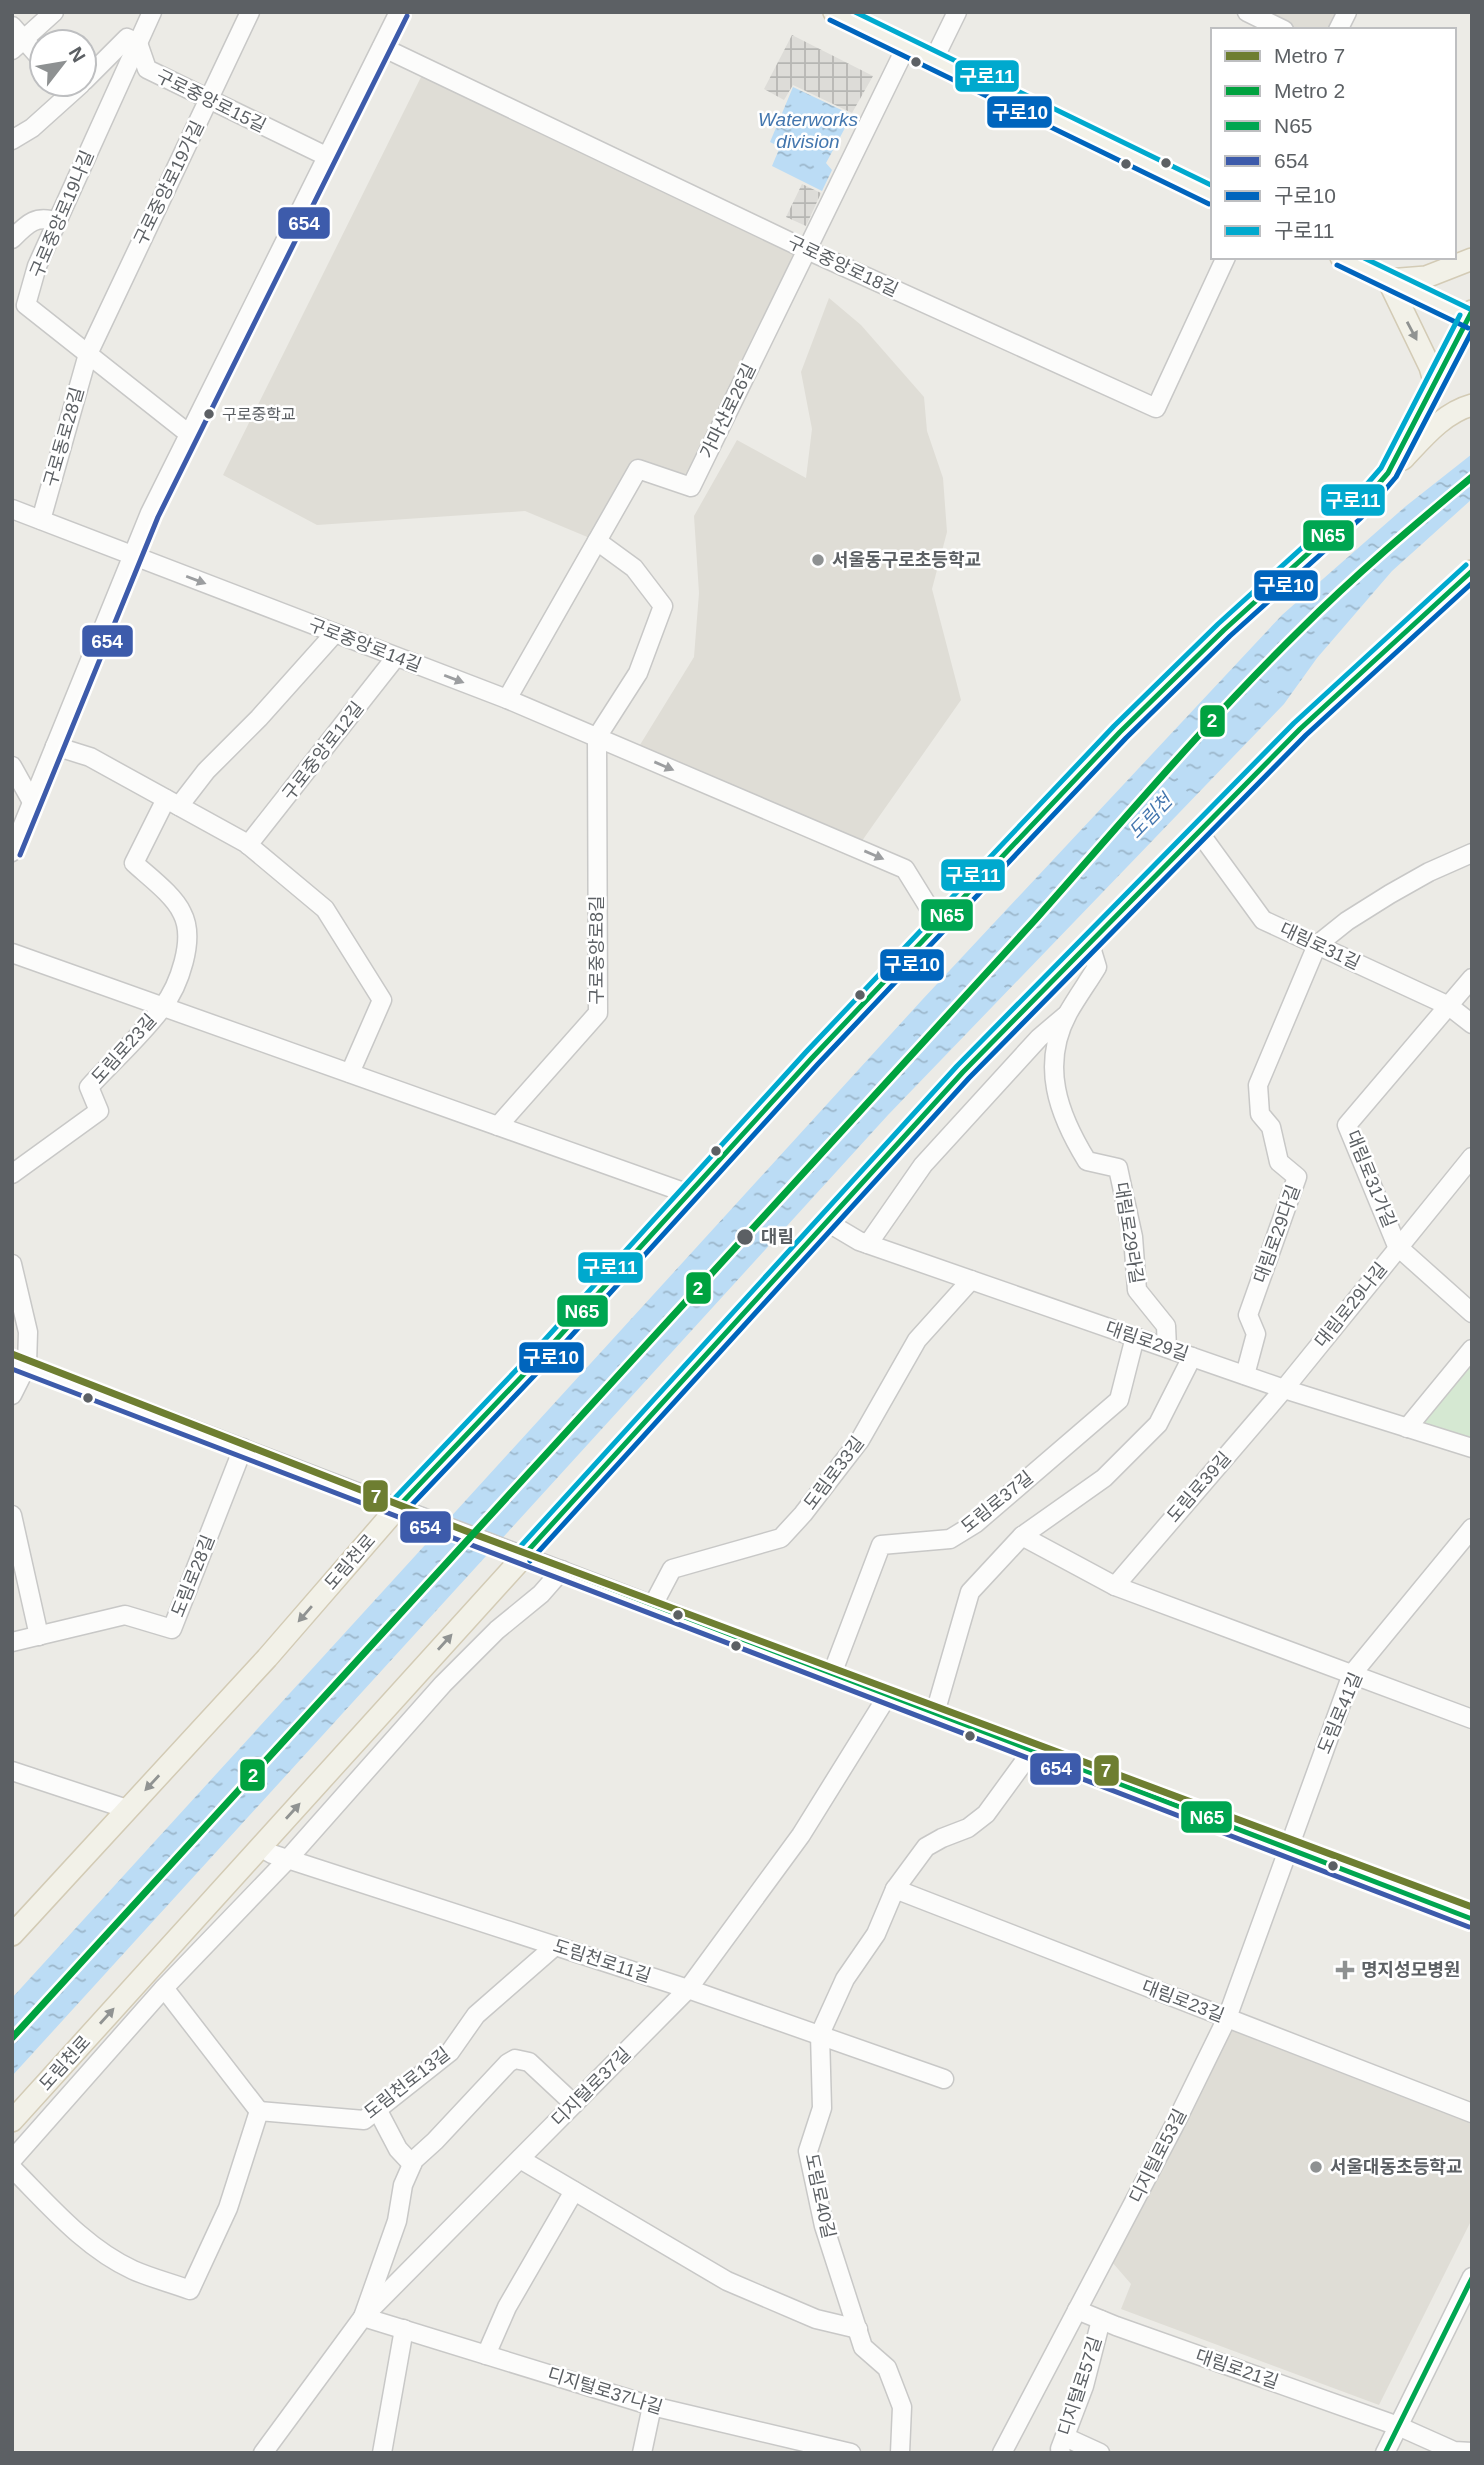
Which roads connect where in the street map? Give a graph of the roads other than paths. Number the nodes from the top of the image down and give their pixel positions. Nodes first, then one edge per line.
1 (54, 12) edge
2 (250, 12) edge
3 (399, 12) edge
4 (834, 12) edge
5 (957, 12) edge
6 (1247, 12) edge
7 (1347, 12) edge
8 (149, 14) edge
9 (1280, 28) edge
10 (1339, 28) edge
11 (16, 38) edge
12 (138, 43) junction
13 (382, 47) junction
14 (906, 47) junction
15 (933, 61) junction
16 (98, 65) edge
17 (63, 98) edge
18 (209, 100) junction
19 (12, 140) edge
20 (328, 157) junction
21 (1211, 194) edge
22 (57, 222) junction
23 (12, 239) edge
24 (807, 250) junction
25 (1226, 259) edge
26 (1345, 259) edge
27 (1472, 259) edge
28 (1388, 280) junction
29 (1471, 317) edge
30 (88, 354) junction
31 (1435, 384) junction
32 (1472, 405) edge
33 (189, 434) junction
34 (1388, 473) junction
35 (12, 509) edge
36 (41, 520) junction
37 (597, 541) junction
38 (132, 555) junction
39 (1472, 571) edge
40 (335, 633) junction
41 (396, 657) junction
42 (507, 699) junction
43 (597, 737) junction
44 (55, 746) junction
45 (12, 766) edge
46 (32, 802) junction
47 (173, 803) junction
48 (1199, 832) junction
49 (248, 845) junction
50 (12, 852) edge
51 (1472, 853) edge
52 (939, 924) junction
53 (1090, 944) junction
54 (1317, 945) junction
55 (12, 953) edge
56 (1472, 978) edge
57 (1449, 1006) junction
58 (163, 1007) junction
59 (1068, 1014) junction
60 (1472, 1024) edge
61 (350, 1073) junction
62 (498, 1126) junction
63 (1472, 1157) edge
64 (12, 1174) edge
65 (689, 1194) junction
66 (827, 1222) junction
67 (868, 1244) junction
68 (1397, 1246) junction
69 (12, 1264) edge
70 (971, 1280) junction
71 (1472, 1313) edge
72 (1135, 1337) junction
73 (1167, 1348) junction
74 (1472, 1349) edge
75 (1192, 1357) junction
76 (20, 1362) edge
77 (1245, 1376) junction
78 (1284, 1389) junction
79 (12, 1395) edge
80 (1407, 1427) junction
81 (243, 1448) junction
82 (1472, 1448) edge
83 (404, 1510) junction
84 (12, 1515) edge
85 (1472, 1528) edge
86 (1022, 1536) junction
87 (515, 1552) junction
88 (562, 1570) junction
89 (1115, 1586) junction
90 (653, 1605) junction
91 (39, 1636) junction
92 (12, 1642) edge
93 (832, 1674) junction
94 (1352, 1674) junction
95 (888, 1695) junction
96 (935, 1713) junction
97 (1472, 1719) edge
98 (1032, 1751) junction
99 (12, 1771) edge
100 (127, 1809) junction
101 (260, 1847) junction
102 (1287, 1848) junction
103 (288, 1859) junction
104 (895, 1889) junction
105 (1472, 1919) edge
106 (12, 1935) edge
107 (555, 1946) junction
108 (164, 1987) junction
109 (688, 1989) junction
110 (1227, 2018) junction
111 (820, 2034) junction
112 (944, 2079) dead end
113 (575, 2104) junction
114 (377, 2109) junction
115 (259, 2111) junction
116 (1472, 2113) edge
117 (12, 2121) edge
118 (520, 2159) junction
119 (12, 2160) edge
120 (412, 2164) junction
121 (12, 2168) edge
122 (574, 2191) junction
123 (1471, 2279) edge
124 (1077, 2310) junction
125 (363, 2317) junction
126 (1101, 2320) junction
127 (404, 2329) junction
128 (858, 2329) junction
129 (486, 2355) junction
130 (652, 2406) junction
131 (1398, 2426) junction
132 (1063, 2445) edge
133 (1472, 2452) edge
134 (263, 2453) edge
135 (382, 2453) edge
136 (642, 2453) edge
137 (850, 2453) edge
138 (900, 2453) edge
139 (1002, 2453) edge
140 (1100, 2453) edge
141 (1385, 2453) edge

1 - 11 street
2 - 18 street, 구로중앙로19가길
3 - 13 street
4 - 14 main road
5 - 15 street
6 - 9 street
7 - 10 street
8 - 12 street, 구로중앙로19나길
12 - 16 street
12 - 18 street, 구로중앙로15길
12 - 22 street, 구로중앙로19나길
13 - 20 street
13 - 24 street, 구로중앙로18길
14 - 15 main road
14 - 24 street, 가마산로26길
15 - 21 main road
17 - 19 street
18 - 20 street, 구로중앙로15길
18 - 30 street, 구로중앙로19가길
20 - 33 street
22 - 23 street
22 - 30 street, 구로중앙로19나길
24 - 25 street, 구로중앙로18길
24 - 37 street, 가마산로26길
26 - 28 main road
27 - 28 main road
28 - 29 main road
28 -> 31 main road
29 - 31 main road, 도림천로
30 - 33 street, 구로중앙로19나길
30 - 36 street, 구로동로28길
31 - 34 main road, 도림천로
32 - 34 main road
33 - 38 street
34 - 52 main road, 도림천로
35 - 36 street
36 - 38 street
37 - 42 street, 가마산로26길
37 - 43 street
38 -> 40 street, 구로중앙로14길
38 - 44 street
39 - 48 main road, 도림천로
40 - 41 street, 구로중앙로14길
40 - 47 street
41 -> 42 street, 구로중앙로14길
41 - 49 street, 구로중앙로12길
42 - 43 street, 구로중앙로14길
43 -> 52 street, 구로중앙로14길
43 - 62 street, 구로중앙로8길
44 - 46 street
44 - 47 street
45 - 46 street
46 - 50 street
47 - 49 street
47 - 58 street
48 - 53 main road, 도림천로
48 - 54 street, 대림로31길
49 - 61 street
51 - 54 street
52 - 65 main road, 도림천로
53 - 59 street, 대림로29라길
53 - 66 main road, 도림천로
54 - 57 street, 대림로31길
54 - 77 street, 대림로29다길
55 - 58 street
56 - 57 street
57 - 60 street, 대림로31길
57 - 68 street, 대림로31가길
58 - 61 street
58 - 64 street, 도림로23길
59 - 67 street
59 - 73 street, 대림로29라길
61 - 62 street
62 - 65 street
63 - 68 street, 대림로29나길
65 - 83 main road, 도림천로
66 - 67 street, 대림로29길
66 - 87 main road, 도림천로
67 - 70 street, 대림로29길
68 - 71 street, 대림로31가길
68 - 78 street, 대림로29나길
69 - 76 street
70 - 72 street, 대림로29길
70 - 90 street, 도림로33길
72 - 73 street, 대림로29길
72 - 93 street, 도림로37길
73 - 75 street, 대림로29길
74 - 80 street
75 - 77 street, 대림로29길
75 - 86 street
76 - 79 street
76 - 81 street
77 - 78 street, 대림로29길
78 - 80 street, 대림로29길
78 - 89 street, 도림로39길
80 - 82 street, 대림로29길
81 - 83 street
81 - 91 street, 도림로28길
83 - 87 street
83 -> 100 main road, 도림천로
84 - 91 street
85 - 94 street, 도림로41길
86 - 89 street
86 - 96 street
87 - 88 street
101 -> 87 main road, 도림천로
88 - 90 street
88 - 103 street
89 - 94 street
90 - 93 street
91 - 92 street, 도림로28길
93 - 95 street
94 - 97 street
94 - 102 street, 도림로41길
95 - 96 street
95 - 109 street, 디지털로37길
96 - 98 street
98 - 102 street
98 - 104 street, 도림로40길
99 - 100 street
100 - 106 main road, 도림천로
101 - 103 street, 도림천로11길
117 -> 101 main road, 도림천로
102 - 105 street
102 - 110 street, 디지털로53길
103 - 107 street, 도림천로11길
103 - 108 street
104 - 110 street, 대림로23길
104 - 111 street, 도림로40길
107 - 109 street, 도림천로11길
107 - 114 street, 도림천로13길
108 - 115 street
108 - 119 street
109 - 111 street, 도림천로11길
109 - 113 street, 디지털로37길
110 - 116 street, 대림로23길
110 - 124 street, 디지털로53길
111 - 112 street, 도림천로11길
111 - 128 street, 도림로40길
113 - 118 street, 디지털로37길
113 - 120 street
114 - 115 street, 도림천로13길
114 - 120 street
115 - 121 street
118 - 122 street
118 - 125 street, 디지털로37길
120 - 125 street
122 - 128 street
122 - 129 street
123 - 131 street
124 - 126 street, 대림로21길
124 - 139 street, 디지털로53길
125 - 127 street, 디지털로37나길
125 - 134 street, 디지털로37길
126 - 131 street, 대림로21길
126 - 132 street, 디지털로57길
127 - 129 street, 디지털로37나길
127 - 135 street
128 - 138 street, 도림로40길
129 - 130 street, 디지털로37나길
130 - 136 street
130 - 137 street, 디지털로37나길
131 - 133 street, 대림로21길
131 - 141 street
132 - 140 street

